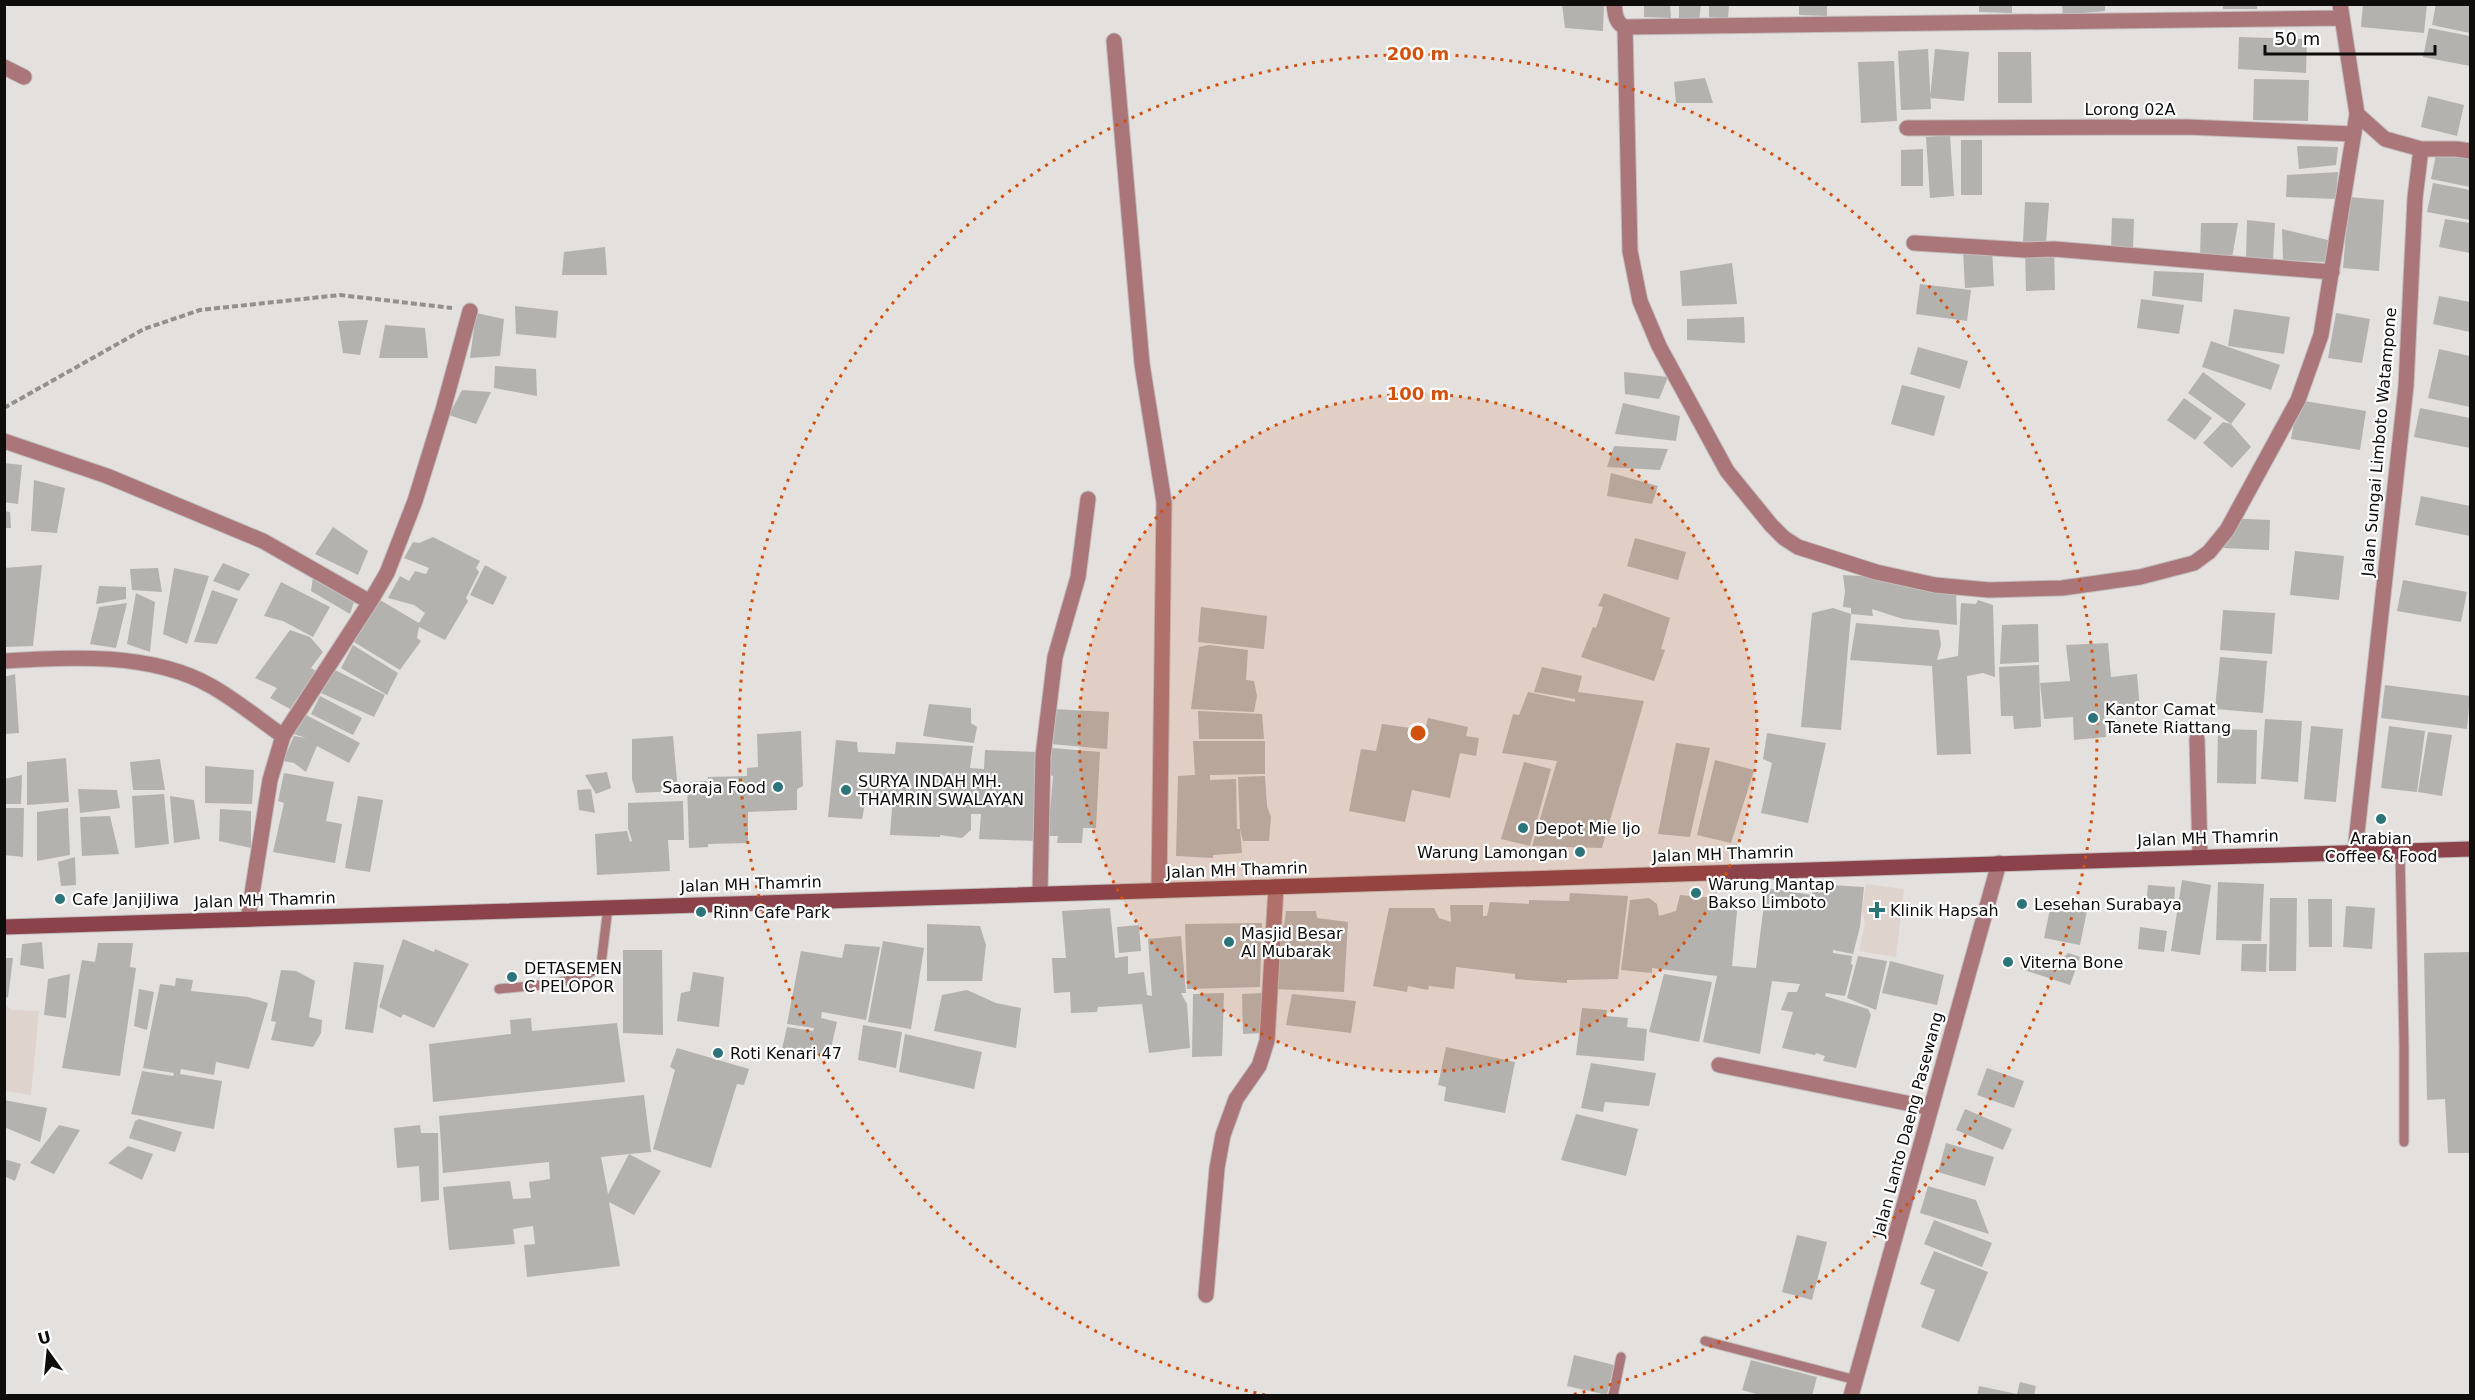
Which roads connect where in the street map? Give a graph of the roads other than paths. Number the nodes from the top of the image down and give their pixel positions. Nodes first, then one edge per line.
1 (1614, 4) edge
2 (2340, 11) edge
3 (1625, 27) junction
4 (1114, 41) dead end
5 (4, 67) edge
6 (24, 77) dead end
7 (2357, 114) junction
8 (1907, 128) dead end
9 (2354, 134) junction
10 (2421, 149) junction
11 (2470, 151) edge
12 (1914, 243) dead end
13 (2332, 272) junction
14 (470, 310) road end
15 (4, 441) edge
16 (1088, 499) dead end
17 (370, 602) junction
18 (4, 662) edge
19 (283, 736) junction
20 (2197, 739) dead end
21 (2470, 849) edge
22 (2355, 851) junction
23 (2400, 851) junction
24 (2200, 856) junction
25 (1999, 863) junction
26 (1276, 887) junction
27 (1159, 890) junction
28 (1040, 893) junction
29 (608, 906) junction
30 (248, 919) junction
31 (4, 927) edge
32 (499, 989) dead end
33 (1719, 1065) dead end
34 (1930, 1108) junction
35 (2404, 1142) dead end
36 (1206, 1295) dead end
37 (1705, 1341) dead end
38 (1621, 1357) dead end
39 (1856, 1380) junction
40 (1613, 1395) edge
41 (1851, 1395) edge

1 - 3 street
2 - 3 street
2 - 7 street
3 - 13 street
4 - 27 street
5 - 6 street
7 - 9 street
7 - 10 street
8 - 9 street, Lorong 02A
9 - 13 street
10 - 11 street
10 - 22 street, Jalan Sungai Limboto Watampone
12 - 13 street
14 - 17 street
15 - 17 street
16 - 28 street
17 - 19 street
18 - 19 street
19 - 30 street
20 - 24 street
21 - 23 main road, Jalan MH Thamrin
22 - 23 main road, Jalan MH Thamrin
22 - 24 main road, Jalan MH Thamrin
23 - 35 lane
24 - 25 main road, Jalan MH Thamrin
25 - 26 main road, Jalan MH Thamrin
25 - 34 street, Jalan Lanto Daeng Pasewang
26 - 27 main road, Jalan MH Thamrin
26 - 36 street
27 - 28 main road, Jalan MH Thamrin
28 - 29 main road, Jalan MH Thamrin
29 - 30 main road, Jalan MH Thamrin
29 - 32 lane
30 - 31 main road, Jalan MH Thamrin
33 - 34 street
34 - 39 street, Jalan Lanto Daeng Pasewang
37 - 39 lane
38 - 40 lane
39 - 41 street, Jalan Lanto Daeng Pasewang

